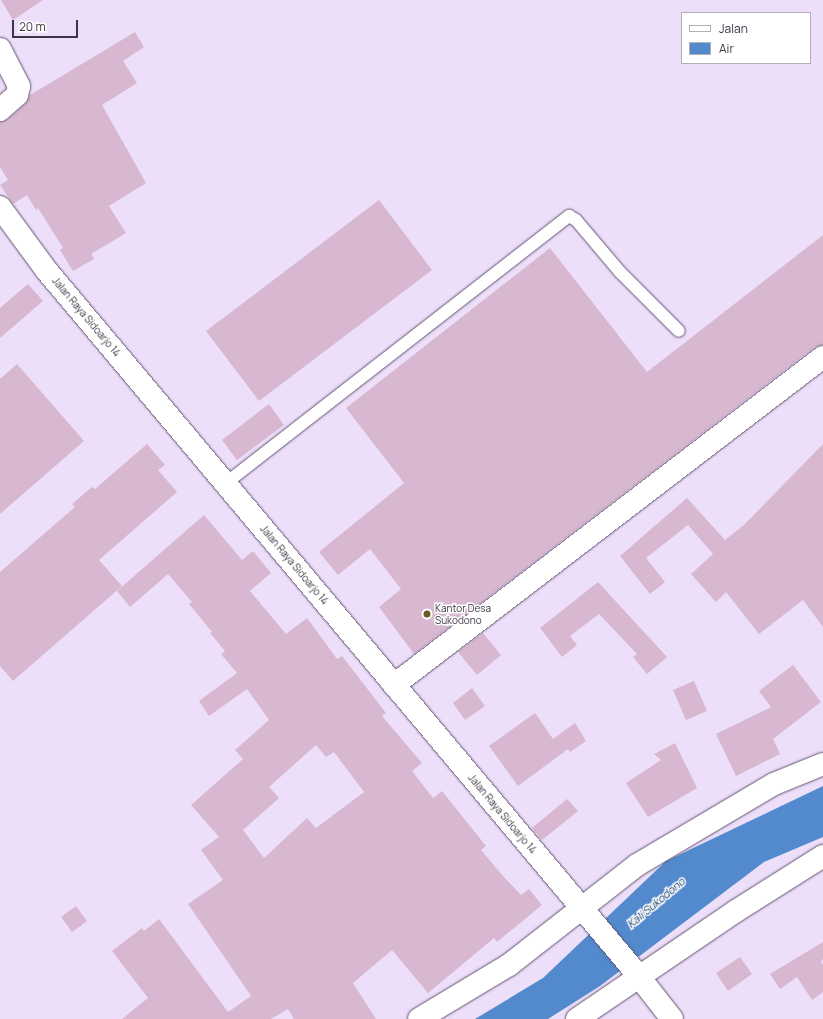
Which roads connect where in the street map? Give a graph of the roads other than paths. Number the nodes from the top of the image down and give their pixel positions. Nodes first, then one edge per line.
1 (0, 49) edge
2 (0, 110) edge
3 (0, 208) edge
4 (679, 331) dead end
5 (823, 357) edge
6 (226, 483) junction
7 (394, 685) junction
8 (823, 764) edge
9 (823, 856) edge
10 (586, 914) junction
11 (636, 974) junction
12 (419, 1019) edge
13 (577, 1019) edge
14 (672, 1019) edge

1 - 2 main road
3 - 6 main road, Jalan Raya Sidoarjo 14
4 - 6 lane
5 - 7 main road
6 - 7 main road, Jalan Raya Sidoarjo 14
7 - 10 main road, Jalan Raya Sidoarjo 14
8 - 10 main road
9 - 11 main road
10 - 11 main road, Jalan Raya Sidoarjo 14
10 - 12 main road
11 - 13 main road
11 - 14 main road, Jalan Raya Sidoarjo 14

